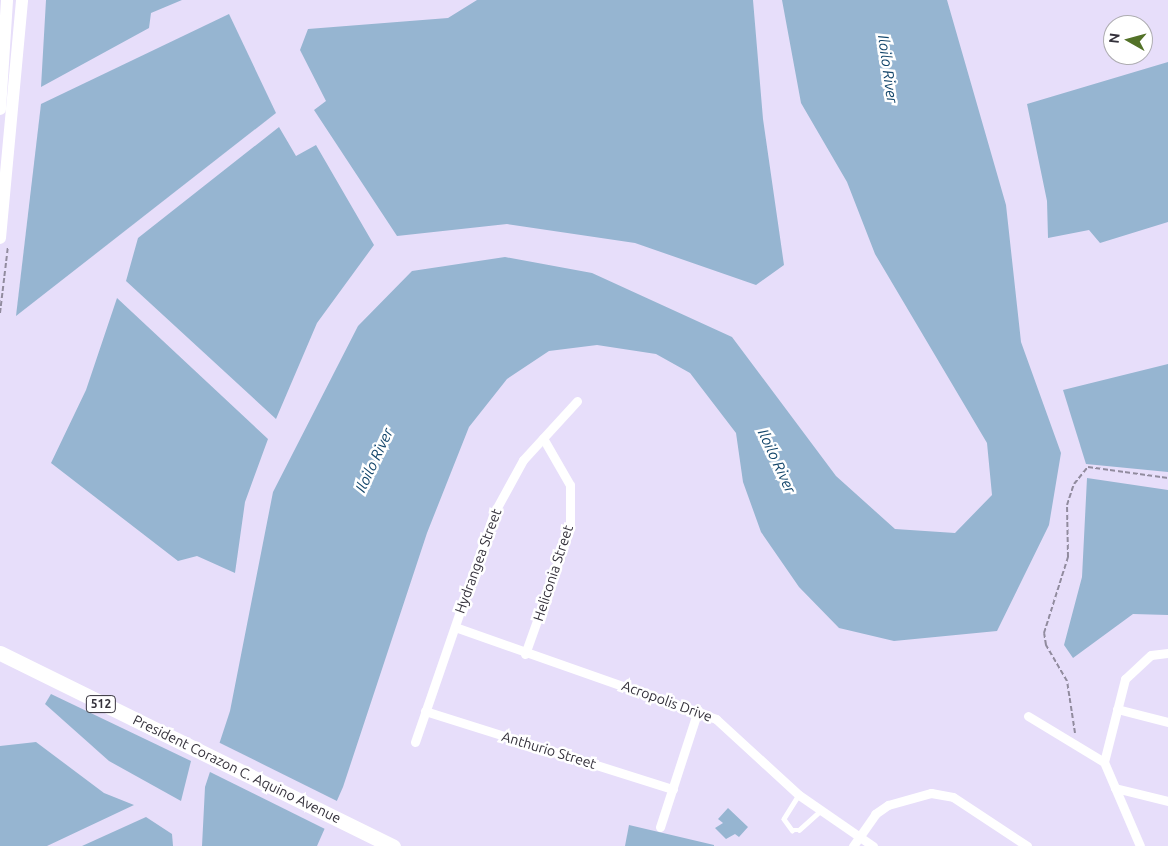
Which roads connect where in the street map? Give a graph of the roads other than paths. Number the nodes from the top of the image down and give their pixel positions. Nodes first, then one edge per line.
1 (7, 0) edge
2 (22, 0) edge
3 (0, 109) edge
4 (14, 110) junction
5 (0, 238) edge
6 (577, 401) dead end
7 (543, 438) junction
8 (455, 627) junction
9 (0, 653) edge
10 (1168, 653) edge
11 (525, 654) junction
12 (1117, 709) junction
13 (698, 710) junction
14 (425, 711) junction
15 (1028, 716) dead end
16 (1168, 722) edge
17 (415, 742) dead end
18 (1104, 762) junction
19 (1115, 788) junction
20 (673, 789) junction
21 (799, 795) junction
22 (1168, 801) edge
23 (820, 811) junction
24 (660, 828) dead end
25 (859, 837) junction
26 (393, 846) edge
27 (853, 846) edge
28 (873, 846) edge
29 (1027, 846) edge
30 (1140, 846) edge

1 - 3 main road
2 - 4 main road
3 - 4 main road
4 - 5 main road
6 - 7 street, Hydrangea Street
7 - 8 street, Hydrangea Street
7 - 11 street, Heliconia Street
8 - 11 street, Acropolis Drive
8 - 14 street, Hydrangea Street
9 - 26 main road, President Corazon C. Aquino Avenue / 512
10 - 12 street
11 - 13 street, Acropolis Drive
12 - 16 street
12 - 18 street
13 - 20 street
13 - 21 street, Acropolis Drive
14 - 17 street, Hydrangea Street
14 - 20 street, Anthurio Street
15 - 18 street
18 - 19 street
19 - 22 street
19 - 30 street
20 - 24 street
21 - 23 street, Acropolis Drive
21 - 23 lane
23 - 25 street, Acropolis Drive
25 - 27 street
25 - 28 street, Acropolis Drive
25 - 29 street

